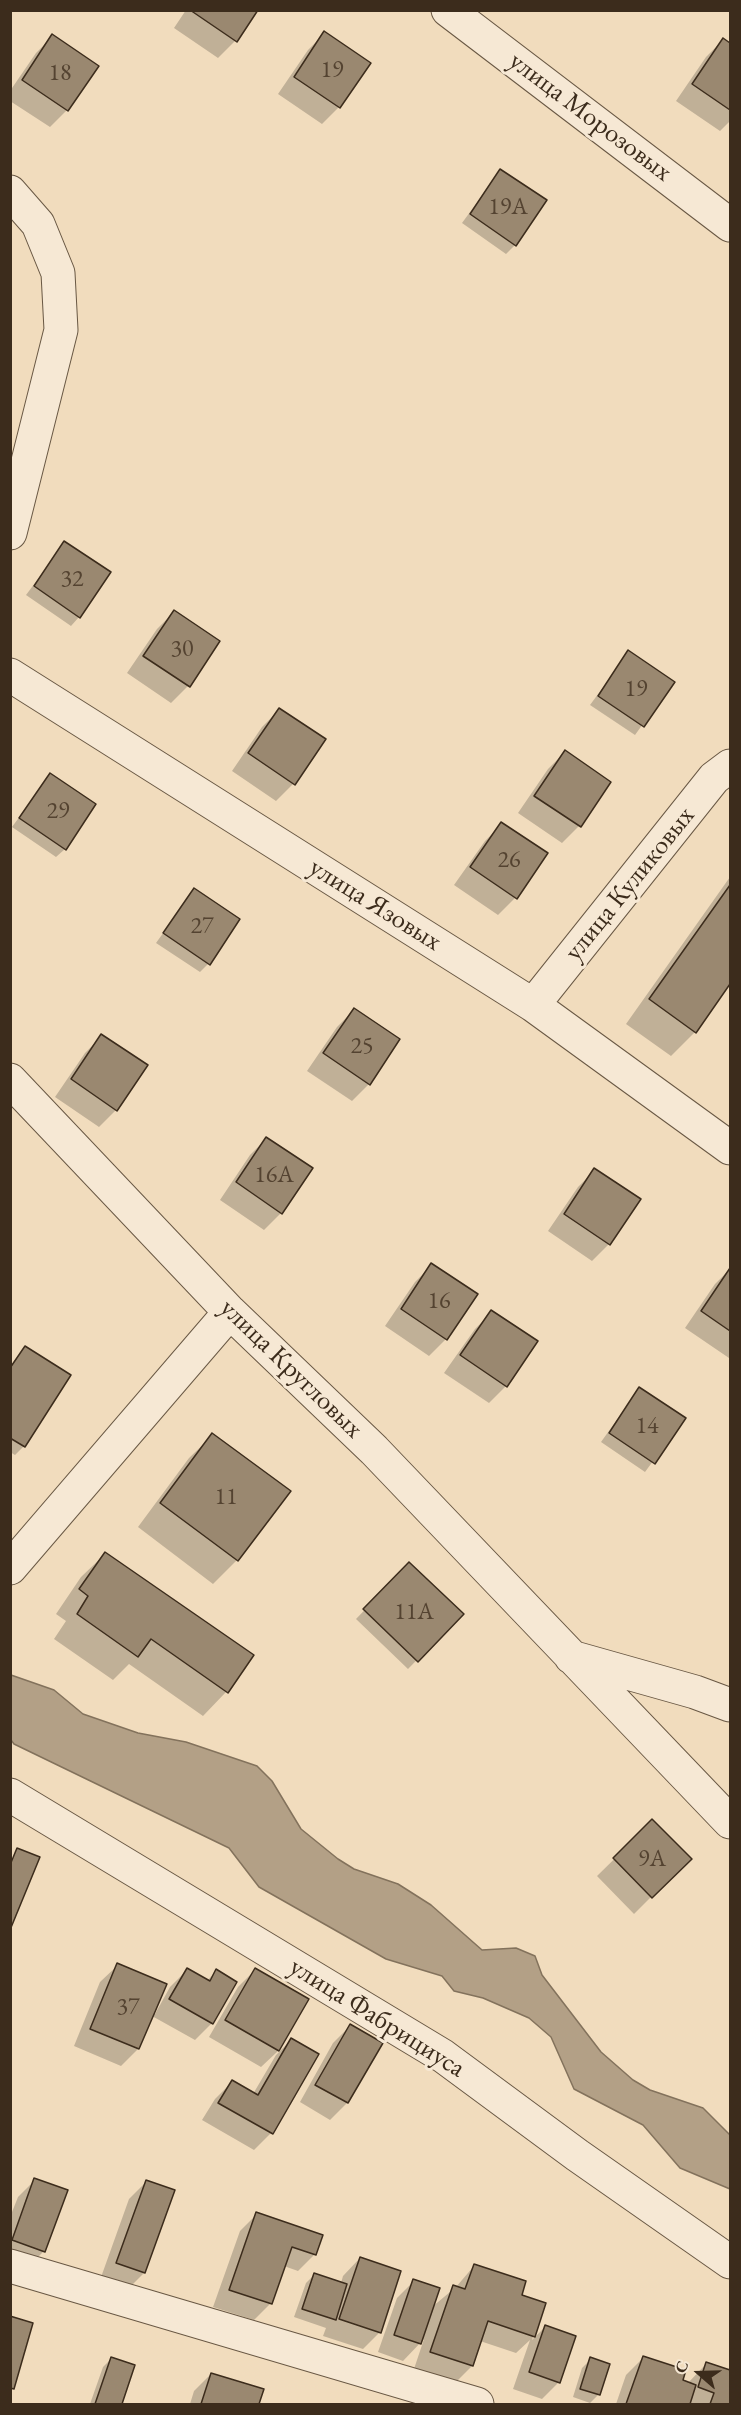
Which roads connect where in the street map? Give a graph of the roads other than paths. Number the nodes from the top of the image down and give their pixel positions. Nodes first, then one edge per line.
1 (448, 10) edge
2 (10, 192) edge
3 (730, 225) edge
4 (10, 533) edge
5 (10, 675) edge
6 (730, 766) edge
7 (532, 1005) junction
8 (10, 1080) edge
9 (730, 1148) edge
10 (230, 1312) junction
11 (10, 1568) edge
12 (571, 1657) junction
13 (730, 1705) edge
14 (10, 1795) edge
15 (730, 1822) edge
16 (730, 2262) edge
17 (10, 2266) edge
18 (477, 2404) edge

1 - 3 street, улица Морозовых
2 - 4 street
5 - 7 street, улица Язовых
6 - 7 street, улица Куликовых
7 - 9 street, улица Язовых
8 - 10 street, улица Кругловых
10 - 11 street
10 - 12 street, улица Кругловых
12 - 13 street
12 - 15 street, улица Кругловых
14 - 16 street, улица Фабрициуса
17 - 18 street

